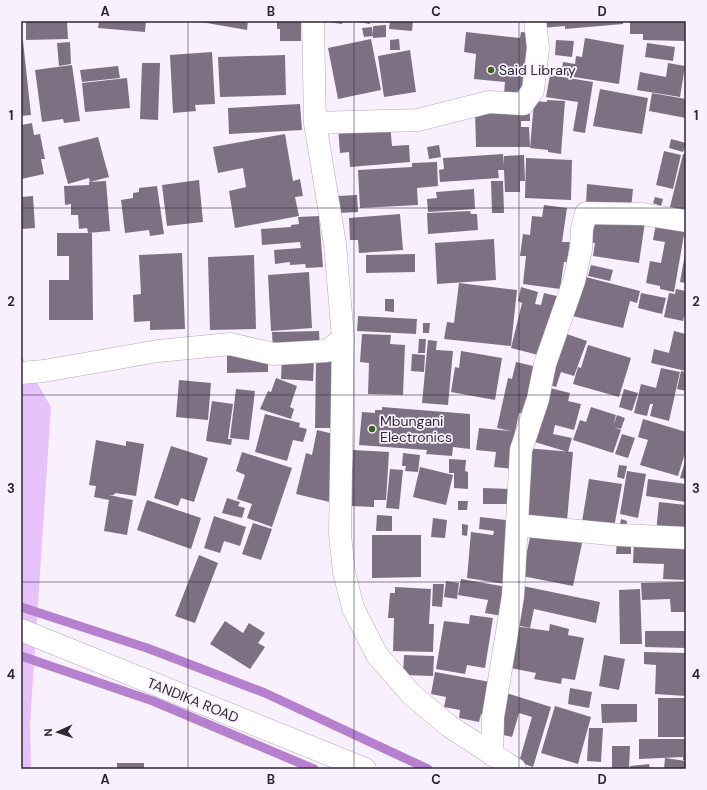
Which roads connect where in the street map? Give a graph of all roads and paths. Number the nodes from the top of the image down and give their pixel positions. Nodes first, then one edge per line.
1 (313, 21) edge
2 (535, 21) edge
3 (315, 123) junction
4 (686, 221) edge
5 (342, 338) junction
6 (21, 373) edge
7 (517, 525) junction
8 (686, 538) edge
9 (21, 630) edge
10 (492, 755) junction
11 (365, 769) edge
12 (516, 769) edge

1 - 3 street
2 - 3 street
3 - 5 street
4 - 7 street
5 - 6 street
5 - 10 street
7 - 8 street
7 - 10 street
9 - 11 street, TANDIKA ROAD
10 - 12 street

